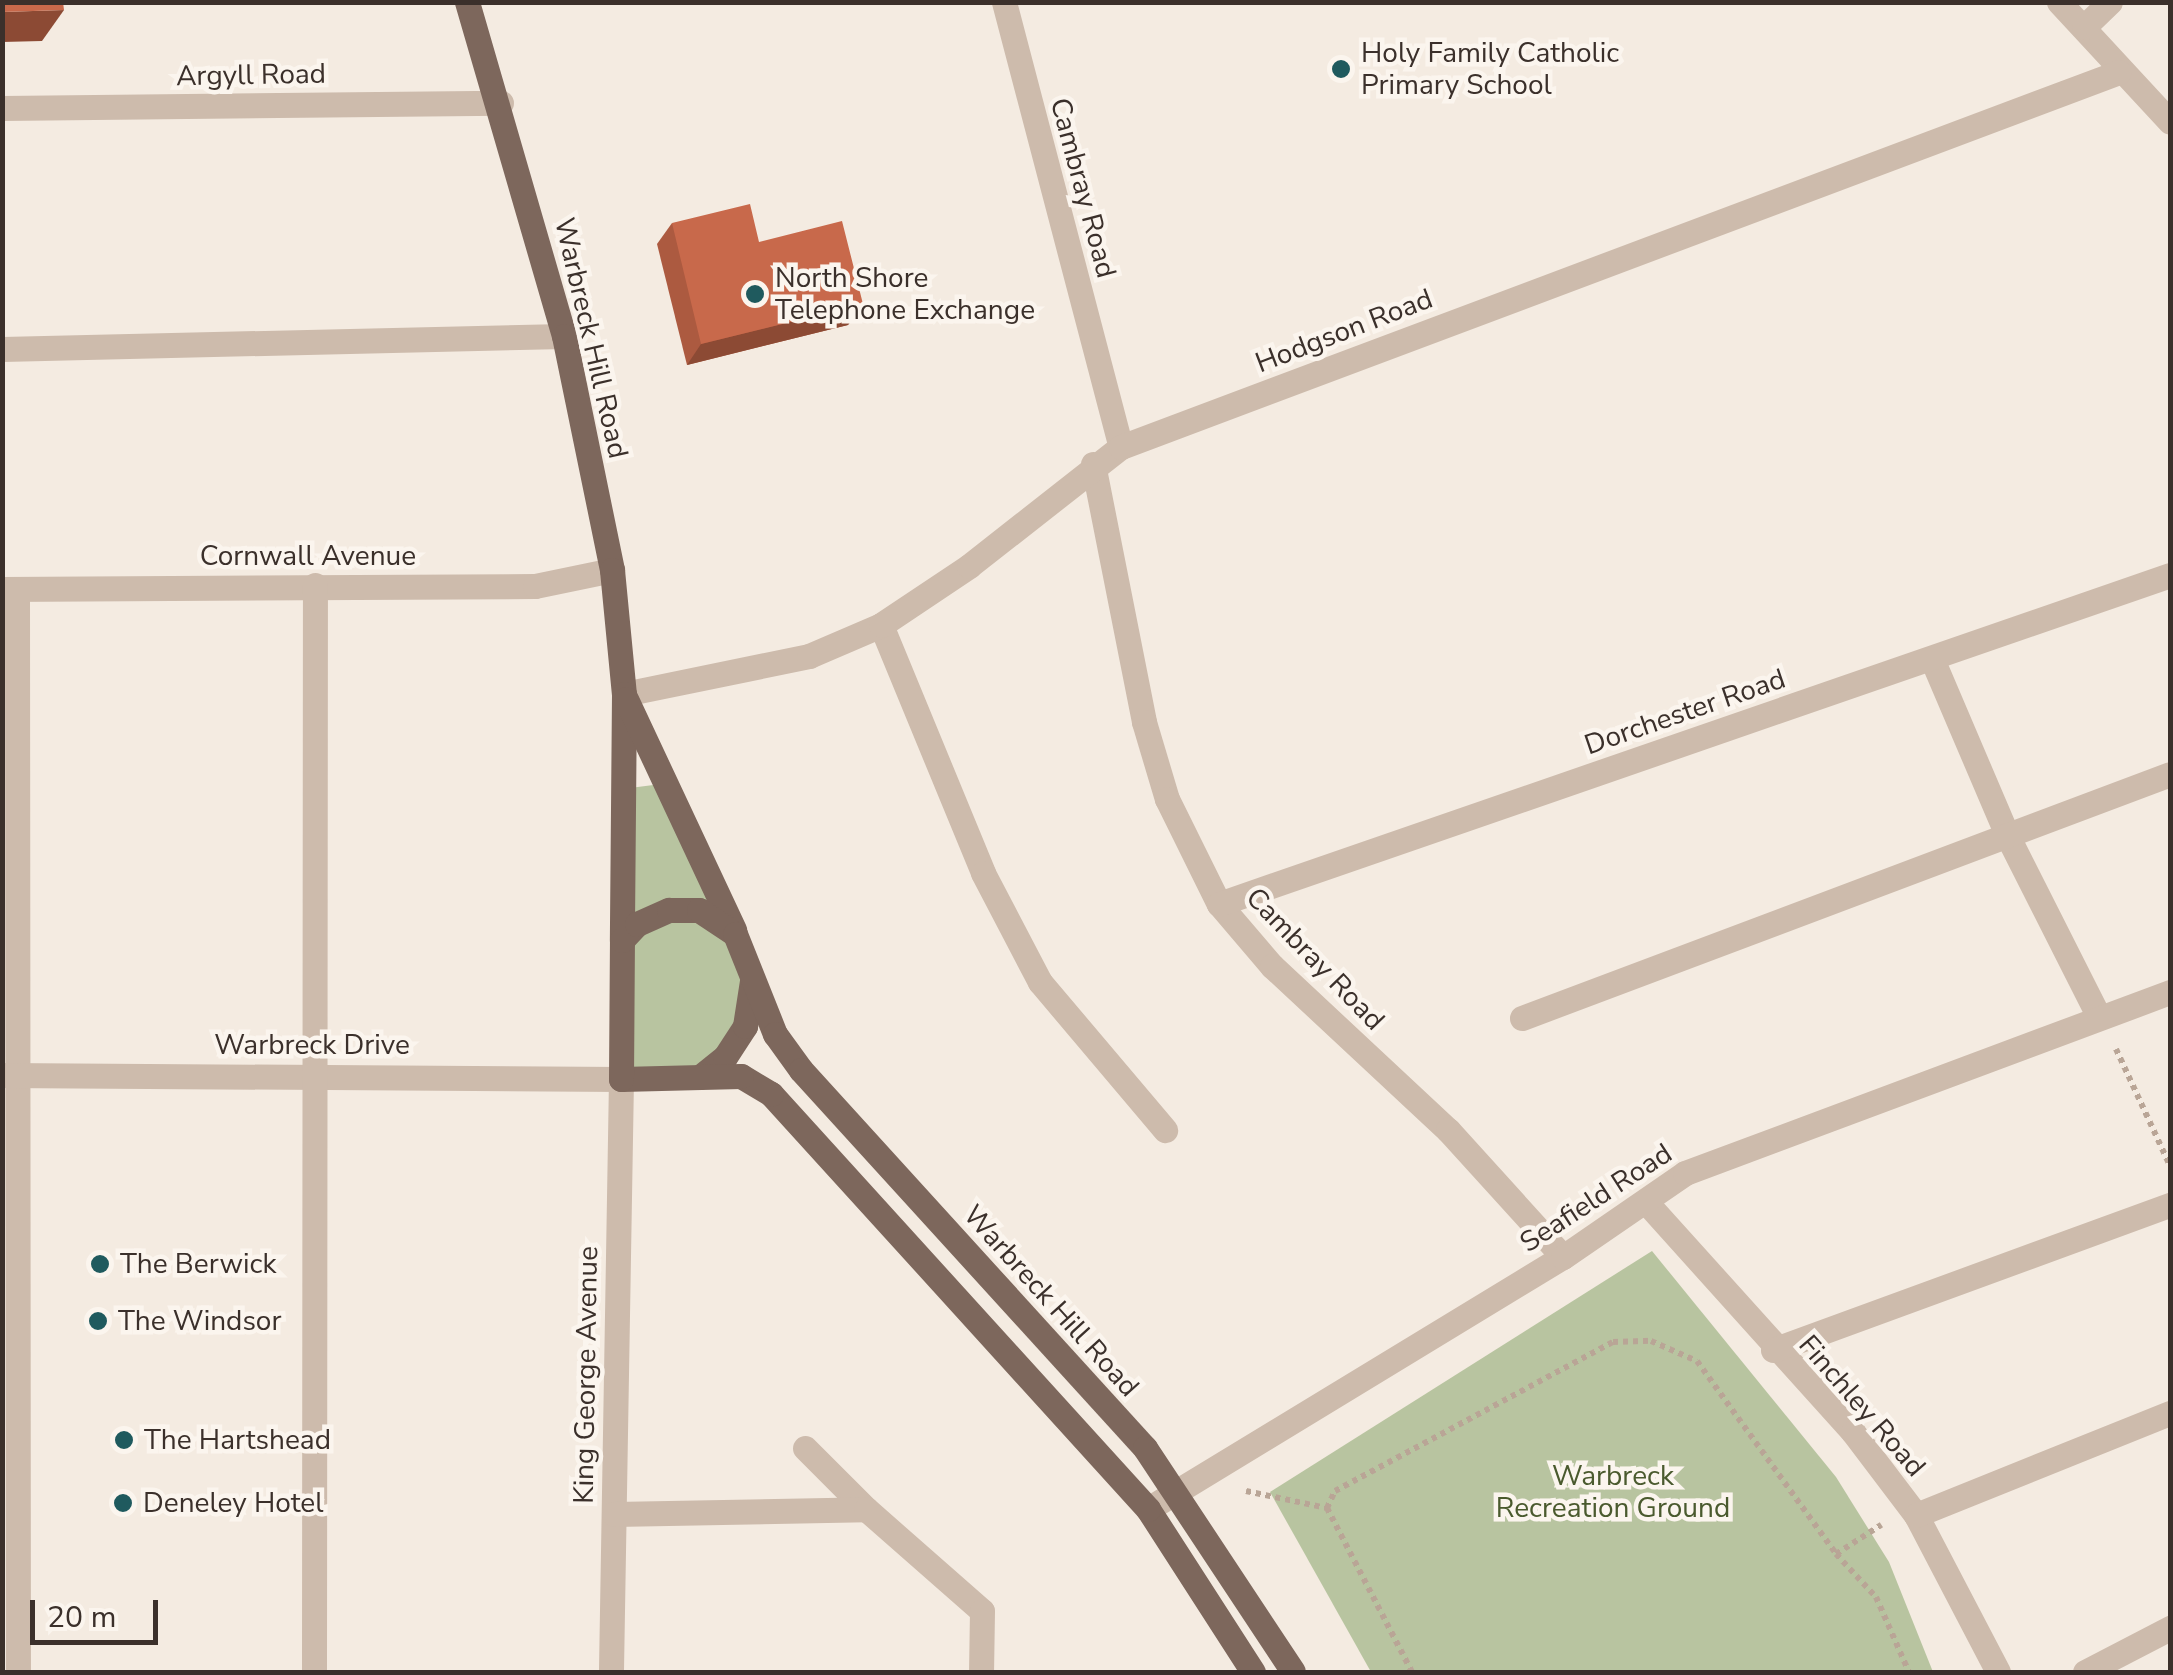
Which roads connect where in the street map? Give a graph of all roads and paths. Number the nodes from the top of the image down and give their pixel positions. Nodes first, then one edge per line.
1 (466, 2) edge
2 (1004, 2) edge
3 (2059, 2) edge
4 (2110, 2) edge
5 (2084, 28) junction
6 (2119, 72) junction
7 (500, 102) junction
8 (2, 108) edge
9 (2170, 122) edge
10 (564, 336) junction
11 (2, 349) edge
12 (1120, 447) junction
13 (1093, 464) junction
14 (612, 570) junction
15 (2170, 574) edge
16 (315, 585) junction
17 (10, 589) edge
18 (880, 625) junction
19 (1932, 659) junction
20 (624, 694) junction
21 (2170, 774) edge
22 (2007, 835) junction
23 (1219, 904) junction
24 (735, 934) junction
25 (622, 940) junction
26 (752, 981) junction
27 (2170, 992) edge
28 (2099, 1017) junction
29 (1522, 1018) dead end
30 (312, 1074) junction
31 (11, 1075) edge
32 (700, 1077) junction
33 (621, 1078) junction
34 (1165, 1130) dead end
35 (2170, 1166) edge
36 (1646, 1202) junction
37 (2170, 1205) edge
38 (1563, 1257) junction
39 (1773, 1350) junction
40 (2170, 1412) edge
41 (805, 1448) dead end
42 (1178, 1489) junction
43 (1270, 1492) dead end
44 (866, 1508) junction
45 (1328, 1508) junction
46 (1148, 1509) junction
47 (614, 1514) junction
48 (1916, 1516) junction
49 (1868, 1529) dead end
50 (1836, 1554) junction
51 (2170, 1628) edge
52 (18, 1672) edge
53 (314, 1672) edge
54 (611, 1672) edge
55 (980, 1672) edge
56 (1254, 1672) edge
57 (1293, 1672) edge
58 (1412, 1672) edge
59 (1909, 1672) edge
60 (1998, 1672) edge
61 (2086, 1672) edge

1 - 7 main road, Warbreck Hill Road
2 - 12 street, Cambray Road
3 - 5 street
4 - 5 street
5 - 6 street
6 - 9 street
6 - 12 street, Hodgson Road
7 - 8 street, Argyll Road
7 - 10 main road, Warbreck Hill Road
10 - 11 street
10 - 14 main road, Warbreck Hill Road
12 - 13 street, Hodgson Road
13 - 18 street, Hodgson Road
13 - 23 street, Cambray Road
14 - 16 street, Cornwall Avenue
14 - 20 main road, Warbreck Hill Road
15 - 19 street, Dorchester Road
16 - 17 street, Cornwall Avenue
16 - 30 street
17 - 31 street
18 - 20 street, Hodgson Road
18 - 34 street
19 - 22 street
19 - 23 street, Dorchester Road
20 - 24 main road, Warbreck Hill Road
20 - 25 main road, Warbreck Hill Road
21 - 22 street
22 - 28 street
22 - 29 street
23 - 38 street, Cambray Road
24 - 25 main road
24 - 26 main road, Warbreck Hill Road
25 - 33 main road, Warbreck Hill Road
26 - 32 main road, Warbreck Hill Road
26 - 42 main road, Warbreck Hill Road
27 - 28 street, Seafield Road
28 - 35 path
28 - 36 street, Seafield Road
30 - 31 street, Warbreck Drive
30 - 33 street, Warbreck Drive
30 - 53 street
31 - 52 street
32 - 33 main road
32 - 46 main road
33 - 47 street, King George Avenue
36 - 38 street, Seafield Road
36 - 39 street, Finchley Road
37 - 39 street
38 - 42 street, Seafield Road
39 - 48 street, Finchley Road
40 - 48 street
41 - 44 street
42 - 46 street, Seafield Road
42 - 57 main road, Warbreck Hill Road
43 - 45 path
44 - 47 street
44 - 55 street
45 - 50 path
45 - 58 path
46 - 56 main road
47 - 54 street, King George Avenue
48 - 60 street, Finchley Road
49 - 50 path
50 - 59 path
51 - 61 street

